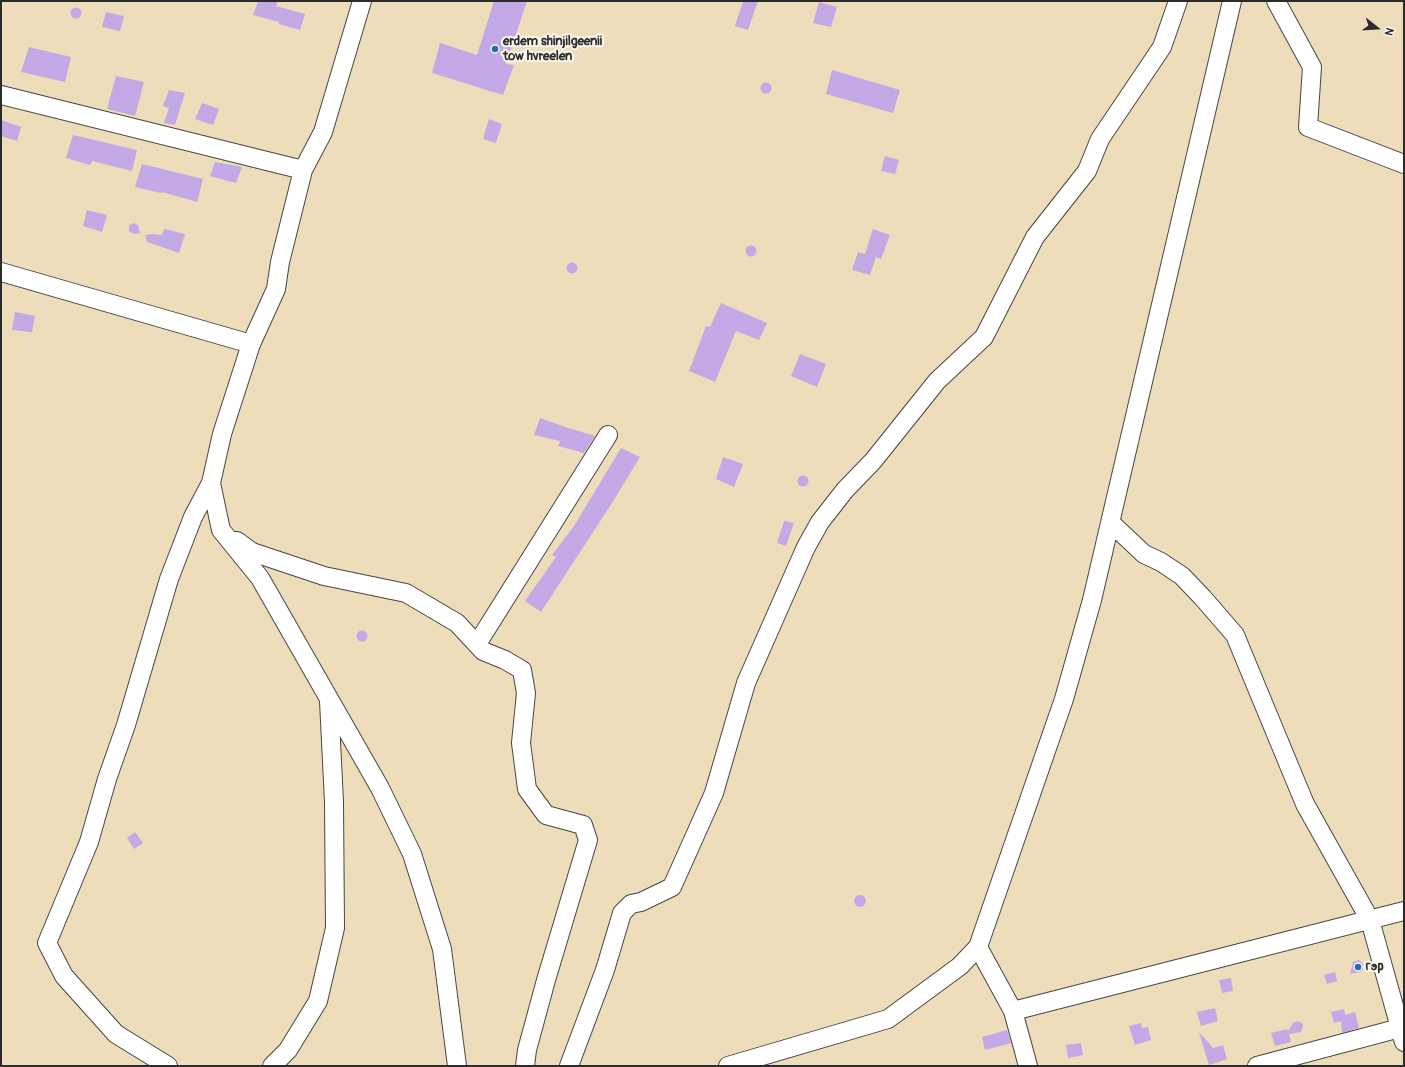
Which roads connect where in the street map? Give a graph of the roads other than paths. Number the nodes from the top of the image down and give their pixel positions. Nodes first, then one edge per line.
1 (362, 1) edge
2 (1178, 1) edge
3 (1232, 1) edge
4 (1276, 1) edge
5 (1, 95) edge
6 (1404, 164) edge
7 (304, 170) junction
8 (1, 272) edge
9 (251, 344) junction
10 (608, 435) dead end
11 (211, 484) junction
12 (1111, 523) junction
13 (222, 530) junction
14 (477, 644) junction
15 (329, 696) junction
16 (1404, 911) edge
17 (1370, 920) junction
18 (978, 947) junction
19 (1013, 1012) junction
20 (1403, 1032) edge
21 (168, 1066) edge
22 (272, 1066) edge
23 (457, 1066) edge
24 (526, 1066) edge
25 (569, 1066) edge
26 (728, 1066) edge
27 (1028, 1066) edge
28 (1257, 1066) edge

1 - 7 street
2 - 25 street
3 - 12 street
4 - 6 street
5 - 7 street
7 - 9 street
8 - 9 street
9 - 11 street
10 - 14 street
11 - 13 street
11 - 21 street
12 - 17 street
12 - 18 street
13 - 14 street
13 - 15 street
14 - 24 street
15 - 22 street
15 - 23 street
16 - 17 street
17 - 19 street
17 - 20 street
18 - 19 street
18 - 26 street
19 - 27 street
20 - 28 street

